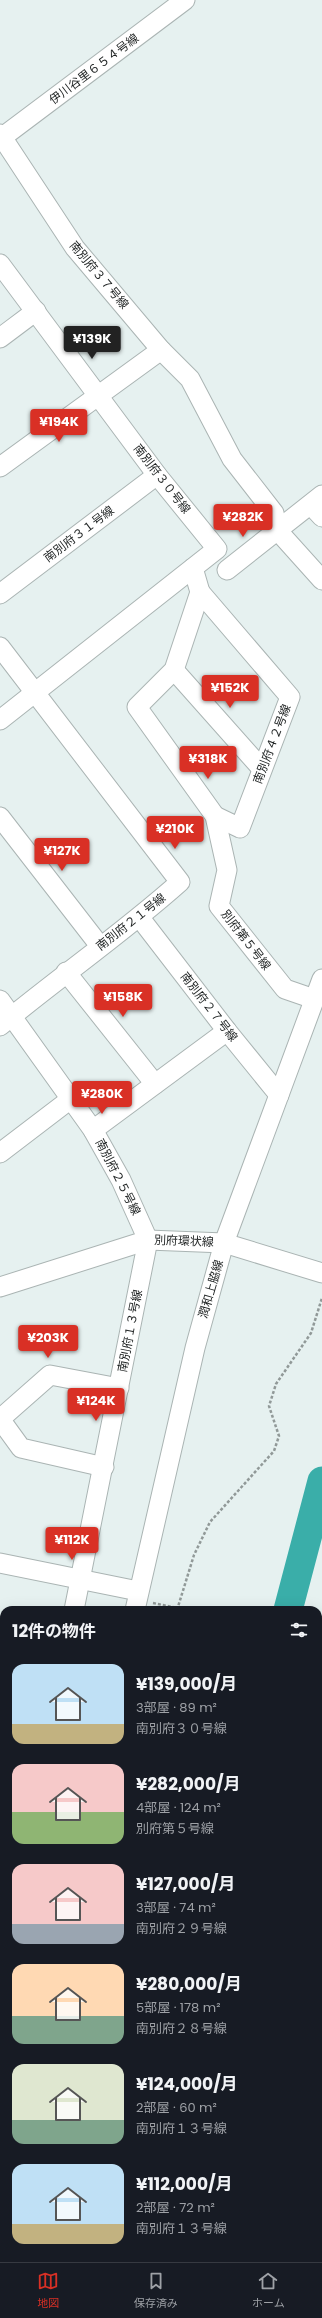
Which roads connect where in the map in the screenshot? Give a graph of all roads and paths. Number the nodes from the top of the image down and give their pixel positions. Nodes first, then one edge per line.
1 (185, 0) edge
2 (1, 137) edge
3 (0, 264) edge
4 (36, 311) junction
5 (0, 338) edge
6 (161, 350) junction
7 (99, 394) junction
8 (0, 467) edge
9 (157, 475) junction
10 (318, 506) edge
11 (278, 531) junction
12 (193, 568) junction
13 (227, 570) dead end
14 (322, 580) edge
15 (200, 592) junction
16 (0, 594) edge
17 (0, 647) edge
18 (174, 670) junction
19 (35, 692) junction
20 (0, 720) edge
21 (262, 769) junction
22 (215, 816) junction
23 (0, 818) edge
24 (140, 918) junction
25 (100, 946) junction
26 (66, 972) junction
27 (322, 979) edge
28 (314, 999) junction
29 (0, 1000) edge
30 (6, 1021) edge
31 (227, 1031) junction
32 (155, 1084) junction
33 (279, 1094) junction
34 (72, 1098) junction
35 (93, 1130) junction
36 (0, 1153) edge
37 (148, 1240) junction
38 (224, 1243) junction
39 (322, 1273) edge
40 (0, 1287) edge
41 (322, 1298) edge
42 (119, 1388) junction
43 (0, 1419) edge
44 (104, 1467) junction
45 (0, 1563) edge
46 (80, 1578) junction
47 (136, 1600) edge
48 (75, 1606) edge
49 (163, 1606) edge
50 (178, 1606) edge

1 - 2 street, 伊川谷里６５４号線
2 - 6 street, 南別府３７号線
3 - 4 street, 南別府３０号線
4 - 5 street
4 - 7 street, 南別府３０号線
6 - 7 street
6 - 11 street, 南別府３７号線
7 - 8 street
7 - 9 street, 南別府３０号線
9 - 12 street, 南別府３０号線
9 - 16 street, 南別府３１号線
10 - 11 street
11 - 13 street
11 - 14 street
12 - 15 street
12 - 19 street, 南別府３０号線
15 - 18 street, 別府第５号線
15 - 21 street, 南別府４２号線
17 - 19 street, 南別府２１号線
18 - 21 street
18 - 22 street, 別府第５号線
19 - 20 street, 南別府３０号線
19 - 24 street, 南別府２１号線
21 - 22 street, 南別府４２号線
22 - 28 street, 別府第５号線
23 - 25 street
24 - 25 street, 南別府２１号線
24 - 31 street, 南別府２７号線
25 - 26 street, 南別府２１号線
26 - 30 street, 南別府２１号線
26 - 32 street
27 - 28 street, 潤和上脇線
28 - 33 street, 潤和上脇線
29 - 30 street, 南別府２５号線
30 - 34 street, 南別府２５号線
31 - 32 street
31 - 33 street, 南別府２７号線
32 - 35 street
33 - 38 street, 潤和上脇線
34 - 35 street, 南別府２５号線
34 - 36 street
35 - 37 street, 南別府２５号線
37 - 38 street, 別府環状線
37 - 40 street, 別府環状線
37 - 42 street, 南別府１３号線
38 - 39 street, 別府環状線
38 - 47 street, 潤和上脇線
41 - 50 path
42 - 43 street
42 - 44 street, 南別府１３号線
43 - 44 street
44 - 46 street, 南別府１３号線
45 - 46 street
46 - 47 street
46 - 48 street, 南別府１３号線
47 - 49 path

